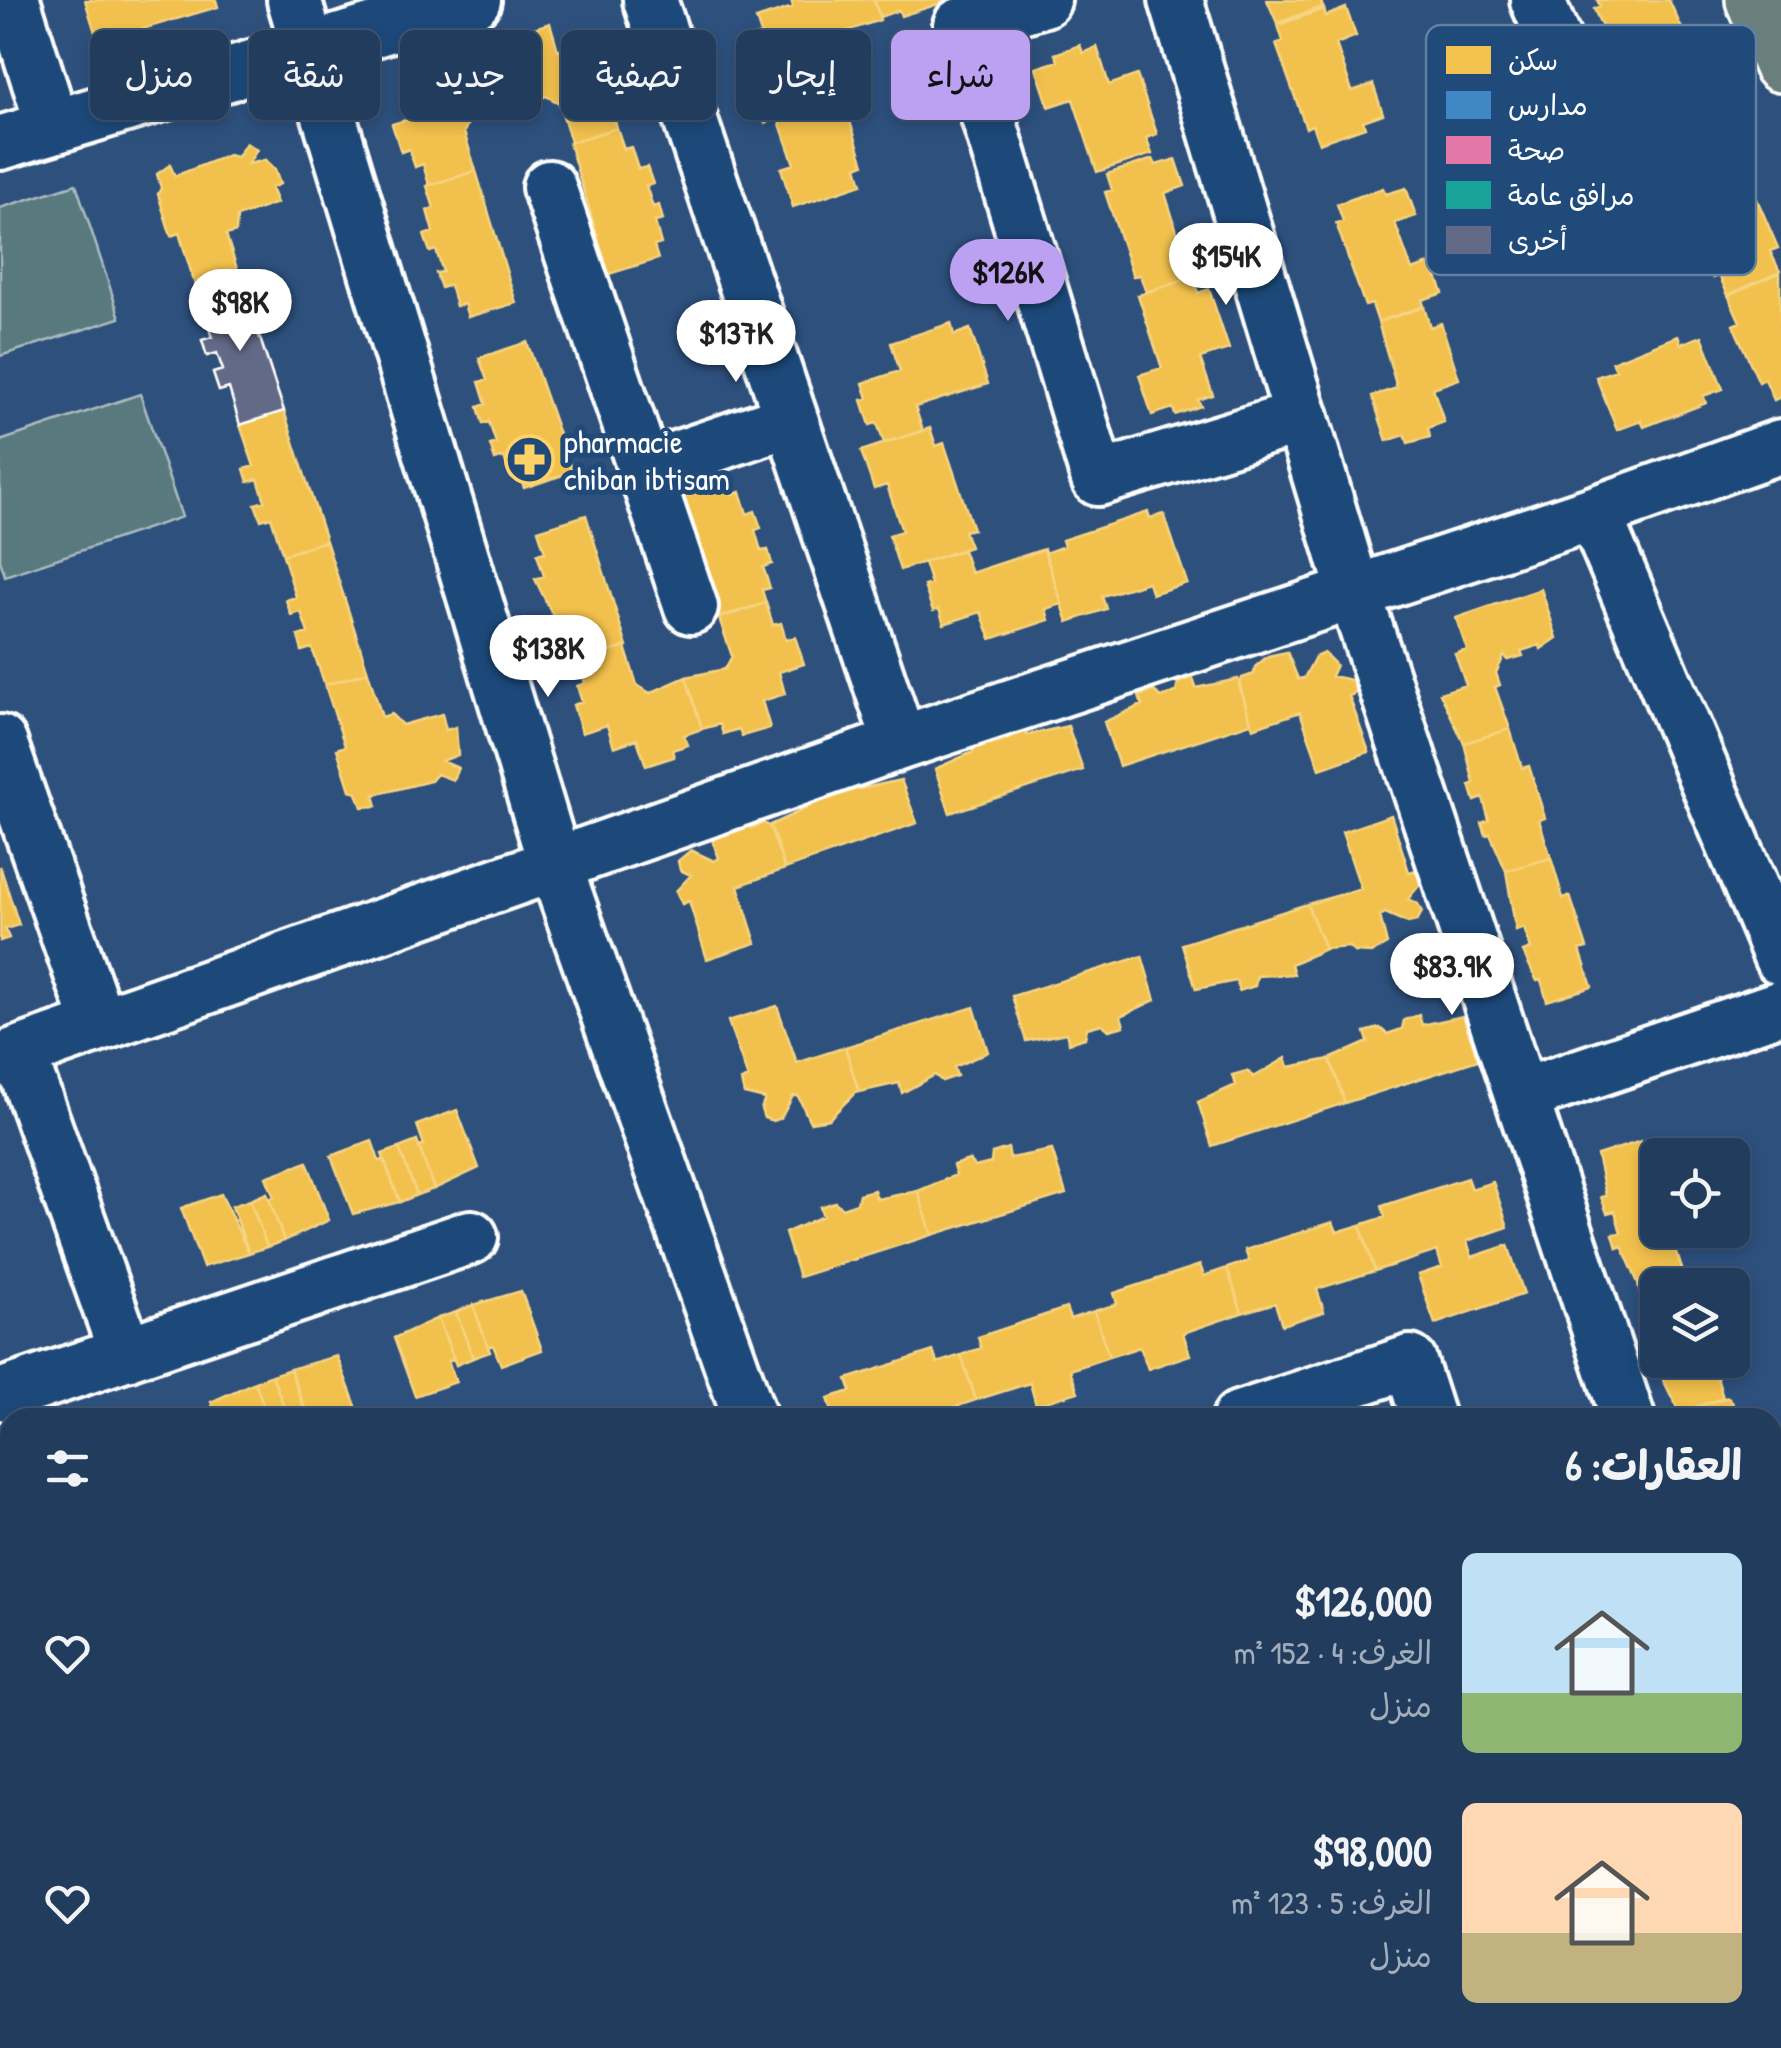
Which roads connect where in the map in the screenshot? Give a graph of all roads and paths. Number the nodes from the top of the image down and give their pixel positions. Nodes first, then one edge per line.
1 (13, 0) edge
2 (294, 0) edge
3 (474, 0) edge
4 (650, 0) edge
5 (1044, 0) edge
6 (1176, 0) edge
7 (1536, 0) edge
8 (1754, 0) edge
9 (1547, 25) edge
10 (304, 30) edge
11 (380, 30) edge
12 (1781, 64) edge
13 (249, 70) edge
14 (331, 120) edge
15 (53, 127) junction
16 (0, 143) edge
17 (549, 188) dead end
18 (1302, 417) junction
19 (791, 419) junction
20 (1781, 446) edge
21 (644, 468) junction
22 (1594, 513) junction
23 (1354, 592) junction
24 (690, 606) dead end
25 (0, 742) edge
26 (900, 743) junction
27 (556, 868) junction
28 (1781, 958) edge
29 (1781, 1007) edge
30 (98, 1022) junction
31 (10, 1056) edge
32 (1521, 1096) junction
33 (472, 1237) dead end
34 (126, 1354) junction
35 (6, 1394) dead end
36 (746, 1408) edge
37 (1270, 1408) edge
38 (1425, 1408) edge
39 (1625, 1408) edge

1 - 15 street
2 - 10 street
3 - 11 street
4 - 19 street
5 - 18 street
6 - 18 street
7 - 9 street
8 - 12 main road
13 - 15 street
14 - 27 street
15 - 16 street
17 - 21 street
18 - 23 street
19 - 21 street
19 - 26 street
20 - 22 street
21 - 24 street
22 - 23 street
22 - 28 street
23 - 26 street
23 - 32 street
25 - 30 street
26 - 27 street
27 - 30 street
27 - 36 street
29 - 32 street
30 - 31 street
31 - 34 street
32 - 39 street
33 - 34 street
34 - 35 street
37 - 38 street

